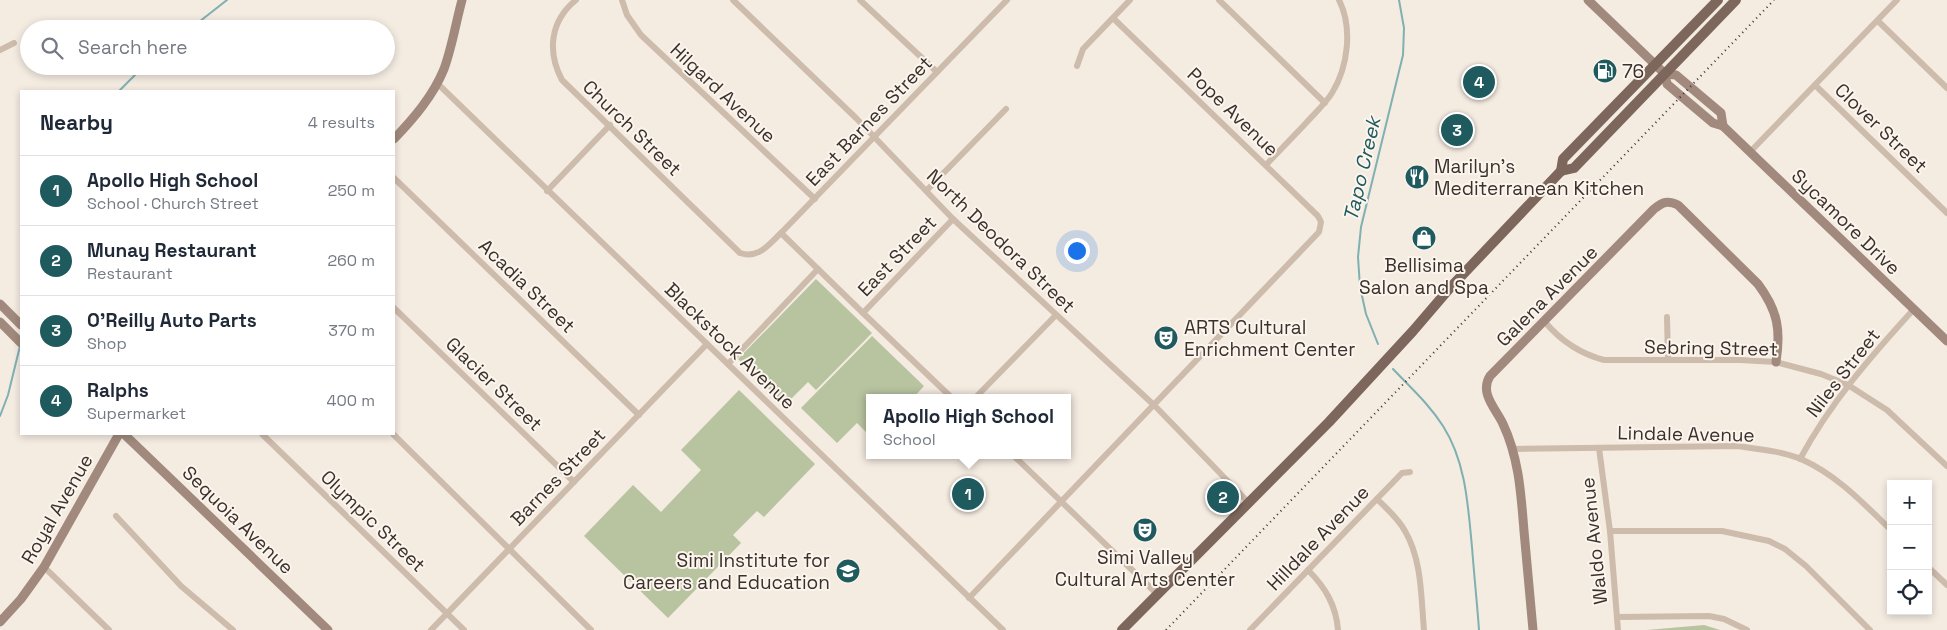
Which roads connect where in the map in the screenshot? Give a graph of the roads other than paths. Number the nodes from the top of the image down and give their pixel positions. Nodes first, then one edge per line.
1 (462, 0) edge
2 (576, 0) edge
3 (622, 0) edge
4 (733, 0) edge
5 (860, 0) edge
6 (1007, 0) edge
7 (1130, 0) edge
8 (1219, 0) edge
9 (1339, 0) edge
10 (1588, 0) edge
11 (1718, 0) edge
12 (1736, 0) edge
13 (1897, 0) edge
14 (1113, 18) junction
15 (1878, 21) junction
16 (14, 43) dead end
17 (0, 50) edge
18 (1655, 65) junction
19 (1077, 66) dead end
20 (937, 72) junction
21 (1665, 74) junction
22 (436, 83) junction
23 (1815, 85) junction
24 (1947, 88) edge
25 (1325, 103) junction
26 (1006, 108) dead end
27 (610, 125) junction
28 (1723, 126) junction
29 (395, 137) edge
30 (874, 138) junction
31 (1750, 152) junction
32 (1266, 165) junction
33 (1561, 171) junction
34 (395, 179) edge
35 (927, 190) junction
36 (547, 191) junction
37 (815, 200) junction
38 (1947, 213) edge
39 (954, 219) junction
40 (782, 233) junction
41 (749, 256) joint
42 (818, 269) junction
43 (0, 304) edge
44 (395, 309) edge
45 (1914, 310) junction
46 (863, 314) junction
47 (1056, 315) junction
48 (1666, 317) dead end
49 (0, 322) edge
50 (1545, 322) junction
51 (20, 324) edge
52 (1947, 341) edge
53 (20, 342) edge
54 (707, 344) junction
55 (1668, 360) junction
56 (1776, 362) junction
57 (728, 364) junction
58 (1848, 385) junction
59 (948, 394) edge
60 (979, 394) edge
61 (1155, 406) junction
62 (639, 415) junction
63 (118, 435) edge
64 (125, 435) edge
65 (263, 435) edge
66 (394, 435) edge
67 (1599, 448) junction
68 (1513, 449) junction
69 (1016, 459) edge
70 (1800, 459) junction
71 (1947, 466) edge
72 (1410, 472) dead end
73 (574, 482) junction
74 (1377, 499) junction
75 (1062, 503) junction
76 (1249, 503) junction
77 (116, 516) dead end
78 (1887, 526) edge
79 (1610, 531) junction
80 (509, 548) junction
81 (44, 567) junction
82 (1308, 570) junction
83 (1931, 570) edge
84 (1947, 585) edge
85 (1157, 594) junction
86 (969, 598) junction
87 (447, 614) junction
88 (1617, 617) junction
89 (0, 622) edge
90 (109, 630) edge
91 (233, 630) edge
92 (328, 630) edge
93 (431, 630) edge
94 (464, 630) edge
95 (591, 630) edge
96 (1003, 630) edge
97 (1122, 630) edge
98 (1250, 630) edge
99 (1338, 630) edge
100 (1424, 630) edge
101 (1533, 630) edge
102 (1618, 630) edge
103 (1747, 630) edge
104 (1870, 630) edge

1 - 22 main road
2 - 27 street, Church Street
3 - 37 street, Hilgard Avenue
4 - 30 street, North Deodora Street
5 - 20 street
6 - 20 street, East Barnes Street
7 - 14 street
8 - 25 street
9 - 25 street
10 - 18 main road, Sycamore Drive
11 - 18 main road
12 - 21 main road
13 - 15 street
14 - 19 street
14 - 32 street, Pope Avenue
15 - 23 street
15 - 24 street
16 - 17 street
18 - 21 main road, Sycamore Drive
18 - 33 main road
20 - 30 street, East Barnes Street
21 - 28 main road, Sycamore Drive
21 - 28 main road, Sycamore Drive
21 - 33 main road
22 - 29 main road
22 - 36 street, Blackstock Avenue
23 - 31 street
23 - 38 street, Clover Street
25 - 32 street
26 - 35 street
27 - 36 street
27 - 41 street, Church Street
28 - 31 main road, Sycamore Drive
30 - 35 street, North Deodora Street
30 - 37 street, East Barnes Street
31 - 45 main road, Sycamore Drive
32 - 61 street, Pope Avenue
33 - 76 main road
34 - 62 street, Acadia Street
35 - 39 street, North Deodora Street
36 - 54 street, Blackstock Avenue
37 - 40 street, East Barnes Street
39 - 46 street, East Street
39 - 47 street, North Deodora Street
40 - 41 street, East Barnes Street
40 - 42 street
42 - 46 street
42 - 57 street
43 - 51 main road
44 - 73 street, Glacier Street
45 - 52 main road, Sycamore Drive
45 - 58 street, Niles Street
46 - 59 street
47 - 60 street
47 - 61 street, North Deodora Street
48 - 55 street
49 - 53 main road
50 - 55 street, Sebring Street
50 - 56 main road, Galena Avenue
50 - 68 main road, Galena Avenue
54 - 57 street, Blackstock Avenue
54 - 62 street, Barnes Street
55 - 56 street, Sebring Street
56 - 58 street, Sebring Street
57 - 86 street, Blackstock Avenue
58 - 70 street, Niles Street
58 - 71 street, Sebring Street
61 - 75 street
61 - 76 street, North Deodora Street
62 - 73 street, Barnes Street
63 - 81 main road, Royal Avenue
64 - 92 main road, Sequoia Avenue
65 - 87 street, Olympic Street
66 - 80 street
67 - 68 street, Lindale Avenue
67 - 70 street, Lindale Avenue
67 - 79 street, Waldo Avenue
68 - 101 main road, Galena Avenue
69 - 75 street
70 - 78 street, Lindale Avenue
72 - 74 street, Hilldale Avenue
73 - 80 street, Barnes Street
74 - 82 street, Hilldale Avenue
74 - 100 street
75 - 85 street
75 - 86 street
76 - 85 main road
77 - 91 street
79 - 88 street, Waldo Avenue
79 - 104 street
80 - 87 street, Barnes Street
80 - 95 street
81 - 89 main road, Royal Avenue
81 - 90 street
82 - 98 street, Hilldale Avenue
82 - 99 street
83 - 84 street
85 - 97 main road
86 - 96 street, Blackstock Avenue
87 - 93 street, Barnes Street
87 - 94 street, Olympic Street
88 - 102 street, Waldo Avenue
88 - 103 street

